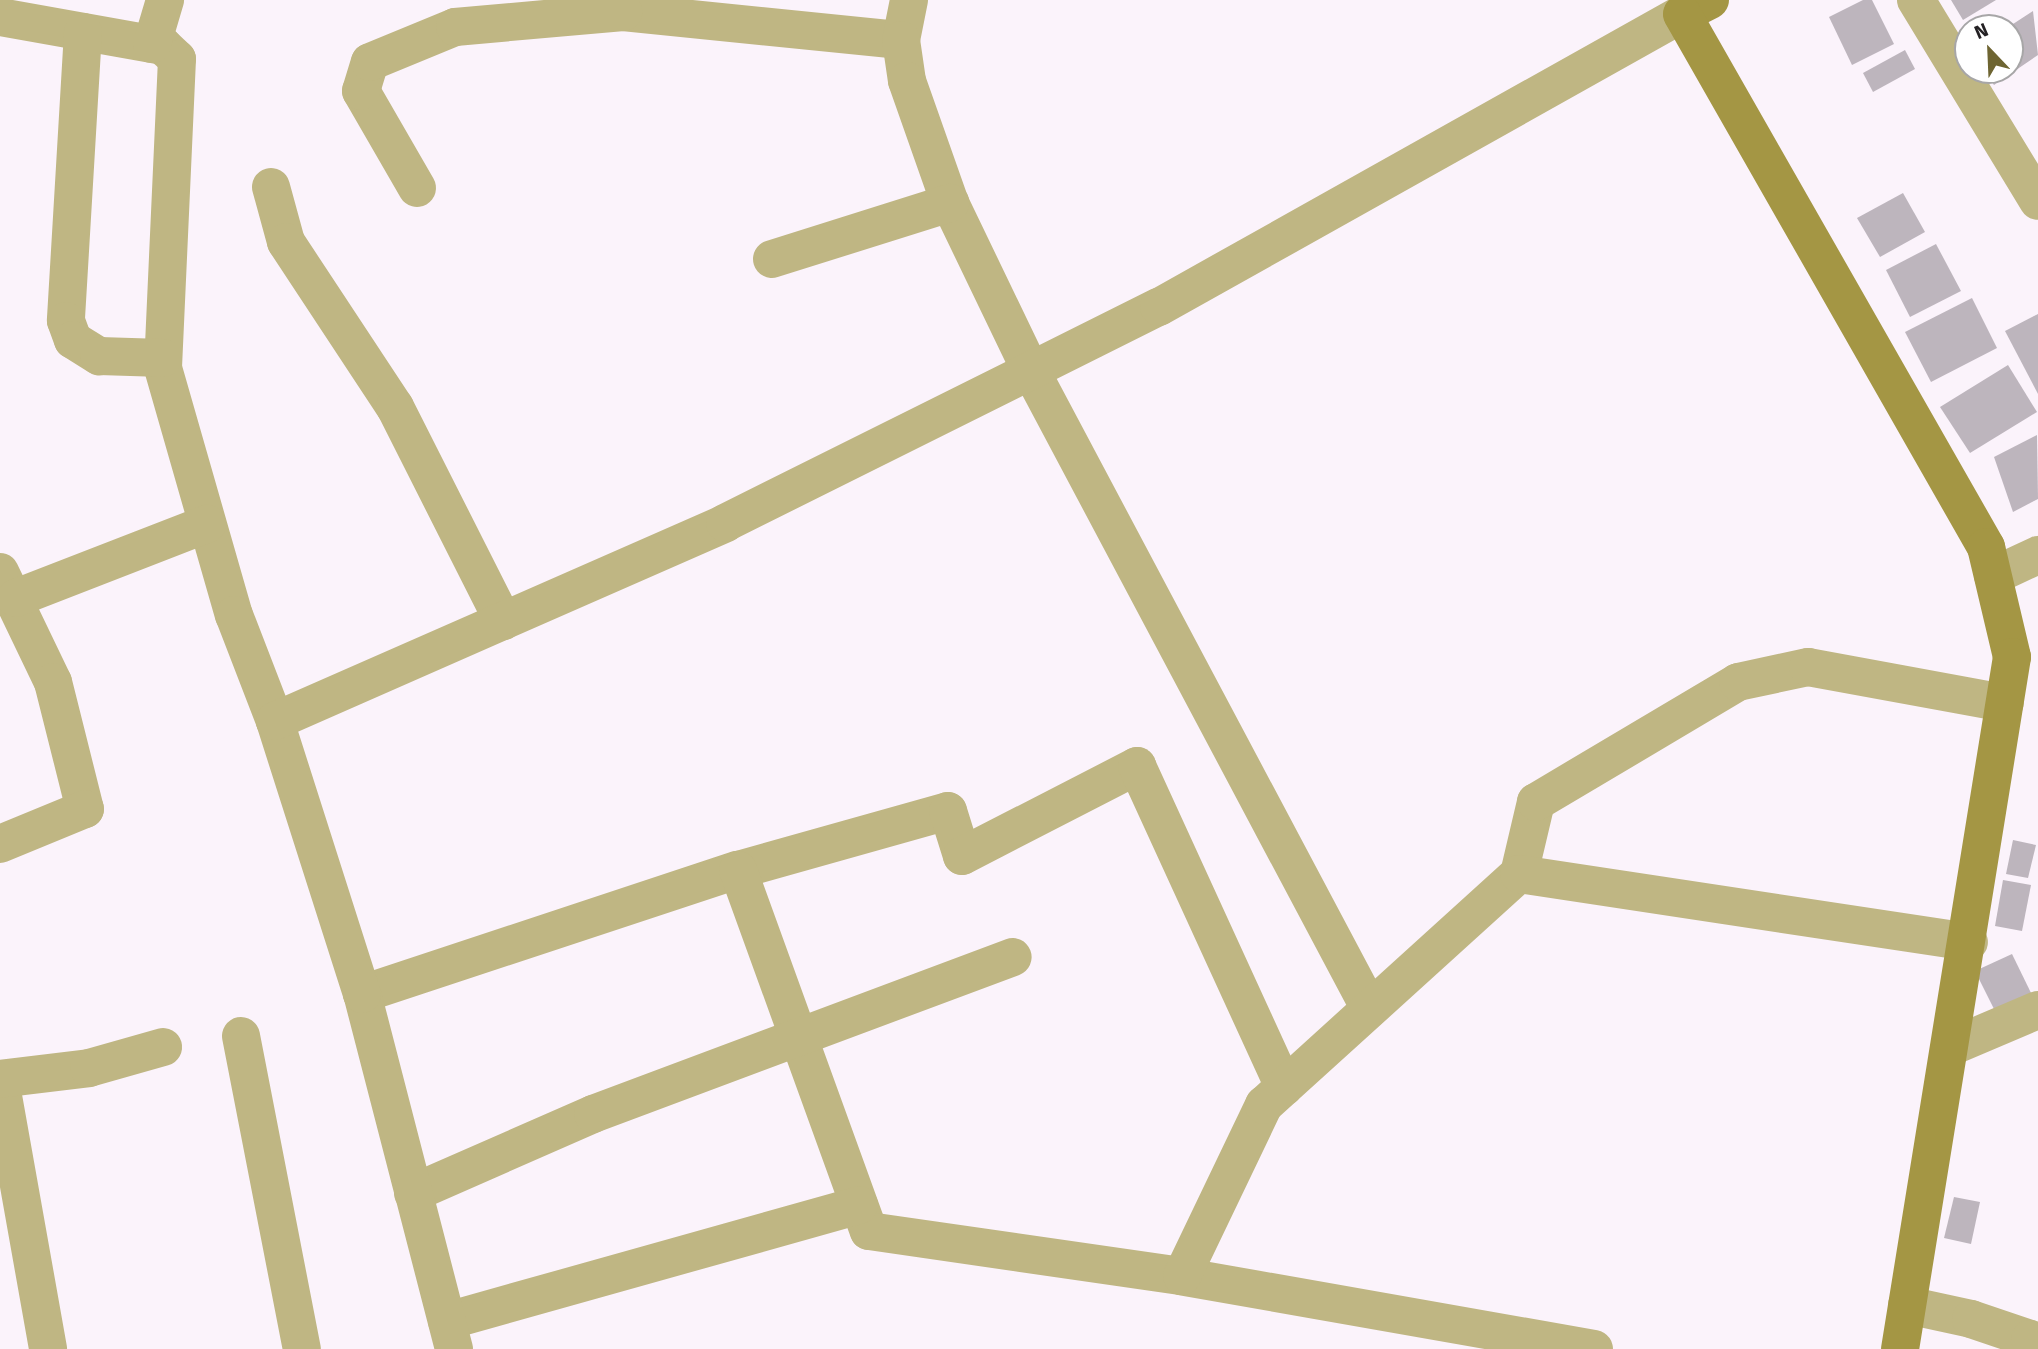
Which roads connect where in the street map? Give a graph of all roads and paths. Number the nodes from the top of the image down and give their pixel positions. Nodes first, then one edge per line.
1 (165, 0) edge
2 (909, 0) edge
3 (1916, 0) edge
4 (624, 6) edge
5 (1696, 7) edge
6 (0, 17) edge
7 (83, 32) junction
8 (901, 40) junction
9 (152, 44) junction
10 (271, 187) dead end
11 (417, 188) dead end
12 (2038, 201) edge
13 (950, 203) junction
14 (772, 259) dead end
15 (163, 358) junction
16 (1031, 371) junction
17 (207, 524) junction
18 (2038, 555) edge
19 (1993, 576) junction
20 (8, 585) edge
21 (503, 621) junction
22 (2005, 704) junction
23 (275, 721) junction
24 (0, 844) edge
25 (737, 870) junction
26 (1519, 874) junction
27 (1969, 942) junction
28 (1013, 957) dead end
29 (362, 994) junction
30 (1370, 1009) junction
31 (2038, 1010) edge
32 (241, 1035) dead end
33 (798, 1036) junction
34 (1953, 1046) junction
35 (163, 1047) dead end
36 (0, 1079) edge
37 (1284, 1087) junction
38 (413, 1193) junction
39 (859, 1205) junction
40 (1182, 1276) junction
41 (1907, 1306) junction
42 (450, 1335) edge
43 (1479, 1339) edge
44 (2038, 1348) edge
45 (47, 1349) edge
46 (302, 1349) edge
47 (1594, 1349) edge
48 (1900, 1349) edge

1 - 9 street
2 - 8 street
3 - 12 street
4 - 8 street
4 - 11 street
5 - 16 street
5 - 19 street
6 - 7 street
7 - 9 street
7 - 15 street
8 - 13 street
9 - 15 street
10 - 21 street
13 - 14 street
13 - 16 street
15 - 17 street
16 - 21 street
16 - 30 street
17 - 20 street
17 - 23 street
18 - 19 street
19 - 22 street
20 - 24 street
21 - 23 street
22 - 26 street
22 - 27 street
23 - 29 street
25 - 29 street
25 - 33 street
25 - 37 street
26 - 27 street
26 - 30 street
27 - 34 street
28 - 33 street
29 - 38 street
30 - 37 street
31 - 34 street
32 - 46 street
33 - 38 street
33 - 39 street
34 - 41 street
35 - 36 street
36 - 45 street
37 - 40 street
38 - 42 street
39 - 40 street
39 - 42 street
40 - 43 street
41 - 44 street
41 - 48 street
43 - 47 street

